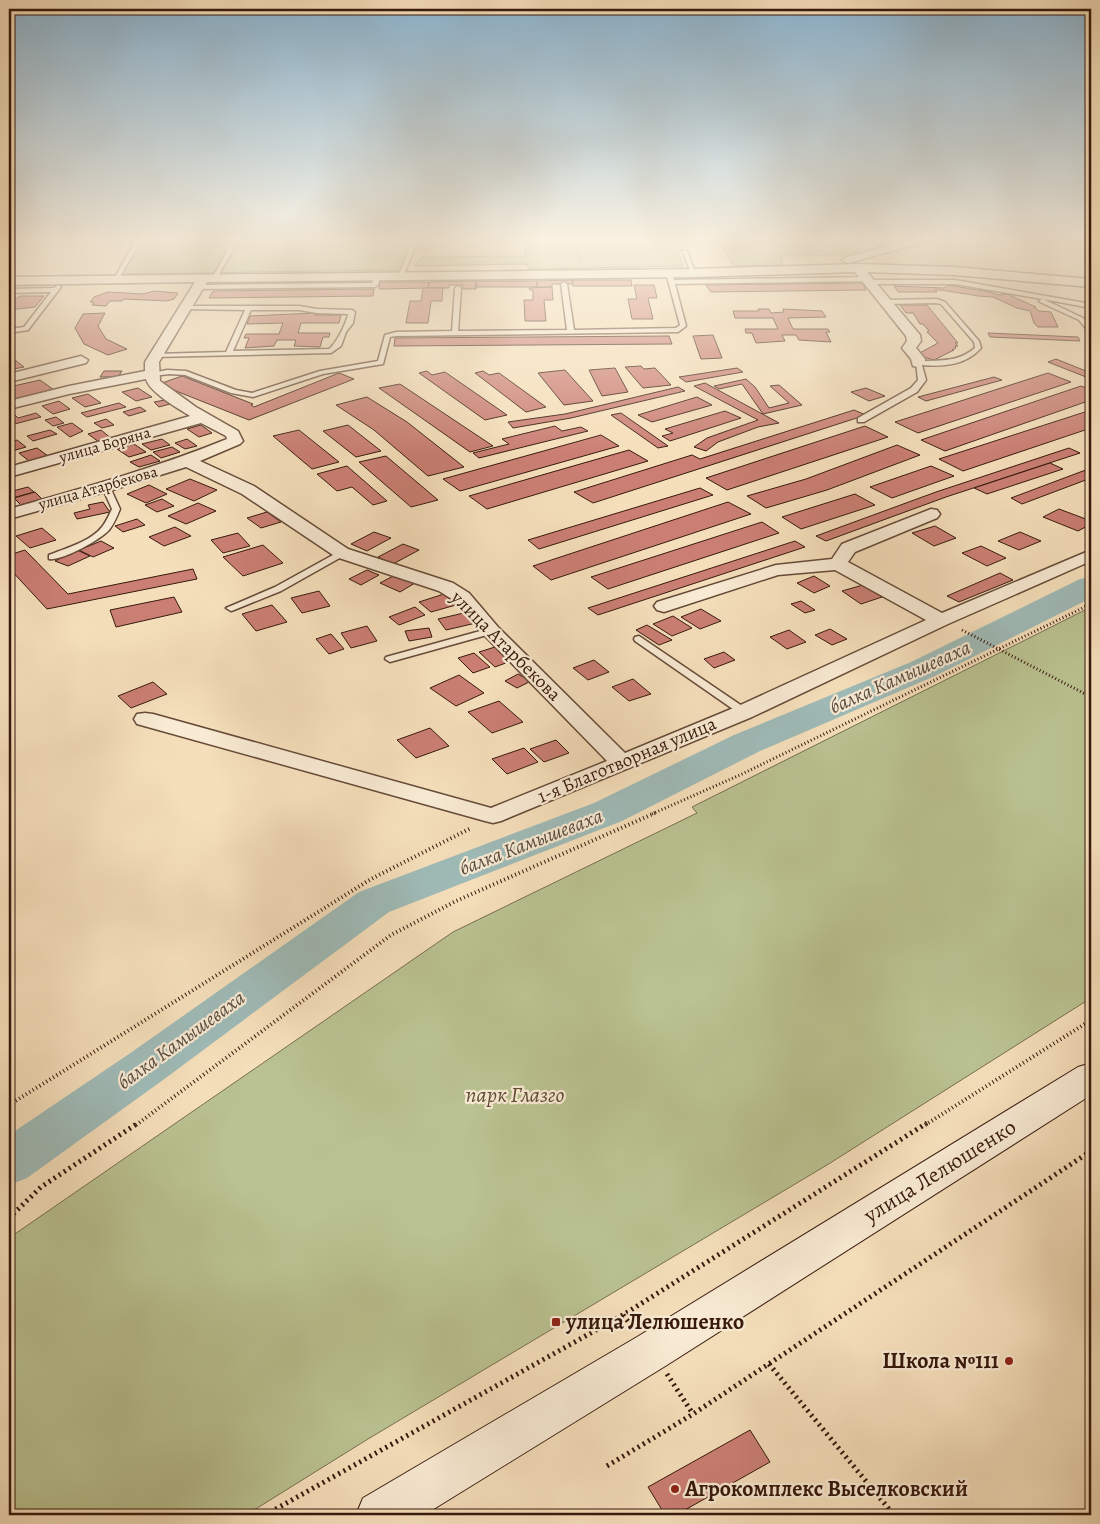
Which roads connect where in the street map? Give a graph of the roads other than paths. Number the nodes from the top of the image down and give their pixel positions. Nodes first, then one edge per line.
1 (40, 310) edge
2 (183, 310) edge
3 (248, 310) edge
4 (313, 310) edge
5 (456, 310) edge
6 (568, 310) edge
7 (679, 310) edge
8 (893, 310) edge
9 (949, 310) edge
10 (1061, 310) edge
11 (9, 331) edge
12 (1091, 331) edge
13 (571, 332) junction
14 (455, 333) junction
15 (229, 353) junction
16 (155, 356) junction
17 (82, 360) dead end
18 (918, 363) junction
19 (152, 374) junction
20 (9, 378) edge
21 (9, 405) edge
22 (201, 418) junction
23 (861, 420) dead end
24 (187, 461) junction
25 (9, 472) edge
26 (106, 487) junction
27 (9, 514) edge
28 (932, 514) dead end
29 (342, 553) junction
30 (1091, 556) edge
31 (52, 557) dead end
32 (838, 564) junction
33 (664, 606) dead end
34 (231, 608) dead end
35 (941, 620) junction
36 (490, 631) junction
37 (639, 639) dead end
38 (390, 659) dead end
39 (744, 712) junction
40 (145, 719) dead end
41 (622, 763) junction
42 (1091, 1077) edge
43 (380, 1515) edge

1 - 11 lane
2 - 16 street
3 - 15 lane
4 - 15 lane
5 - 14 lane
6 - 13 lane
7 - 13 lane
8 - 18 street
9 - 18 lane
10 - 12 lane
13 - 14 lane
14 - 19 lane
15 - 16 lane
16 - 19 street
17 - 20 street
18 - 23 lane
19 - 21 street
19 - 22 street
22 - 24 street, улица Атарбекова
22 - 25 street, улица Боряна
24 - 26 street, улица Атарбекова
24 - 29 street, улица Атарбекова
26 - 27 street, улица Атарбекова
26 - 31 lane
28 - 32 street
29 - 34 lane
29 - 36 street, улица Атарбекова
30 - 35 street, 1-я Благотворная улица
32 - 33 street
32 - 35 street
35 - 39 street, 1-я Благотворная улица
36 - 38 lane
36 - 41 street, улица Атарбекова
37 - 39 lane
39 - 41 street, 1-я Благотворная улица
40 - 41 street, 1-я Благотворная улица
42 - 43 street, улица Лелюшенко

